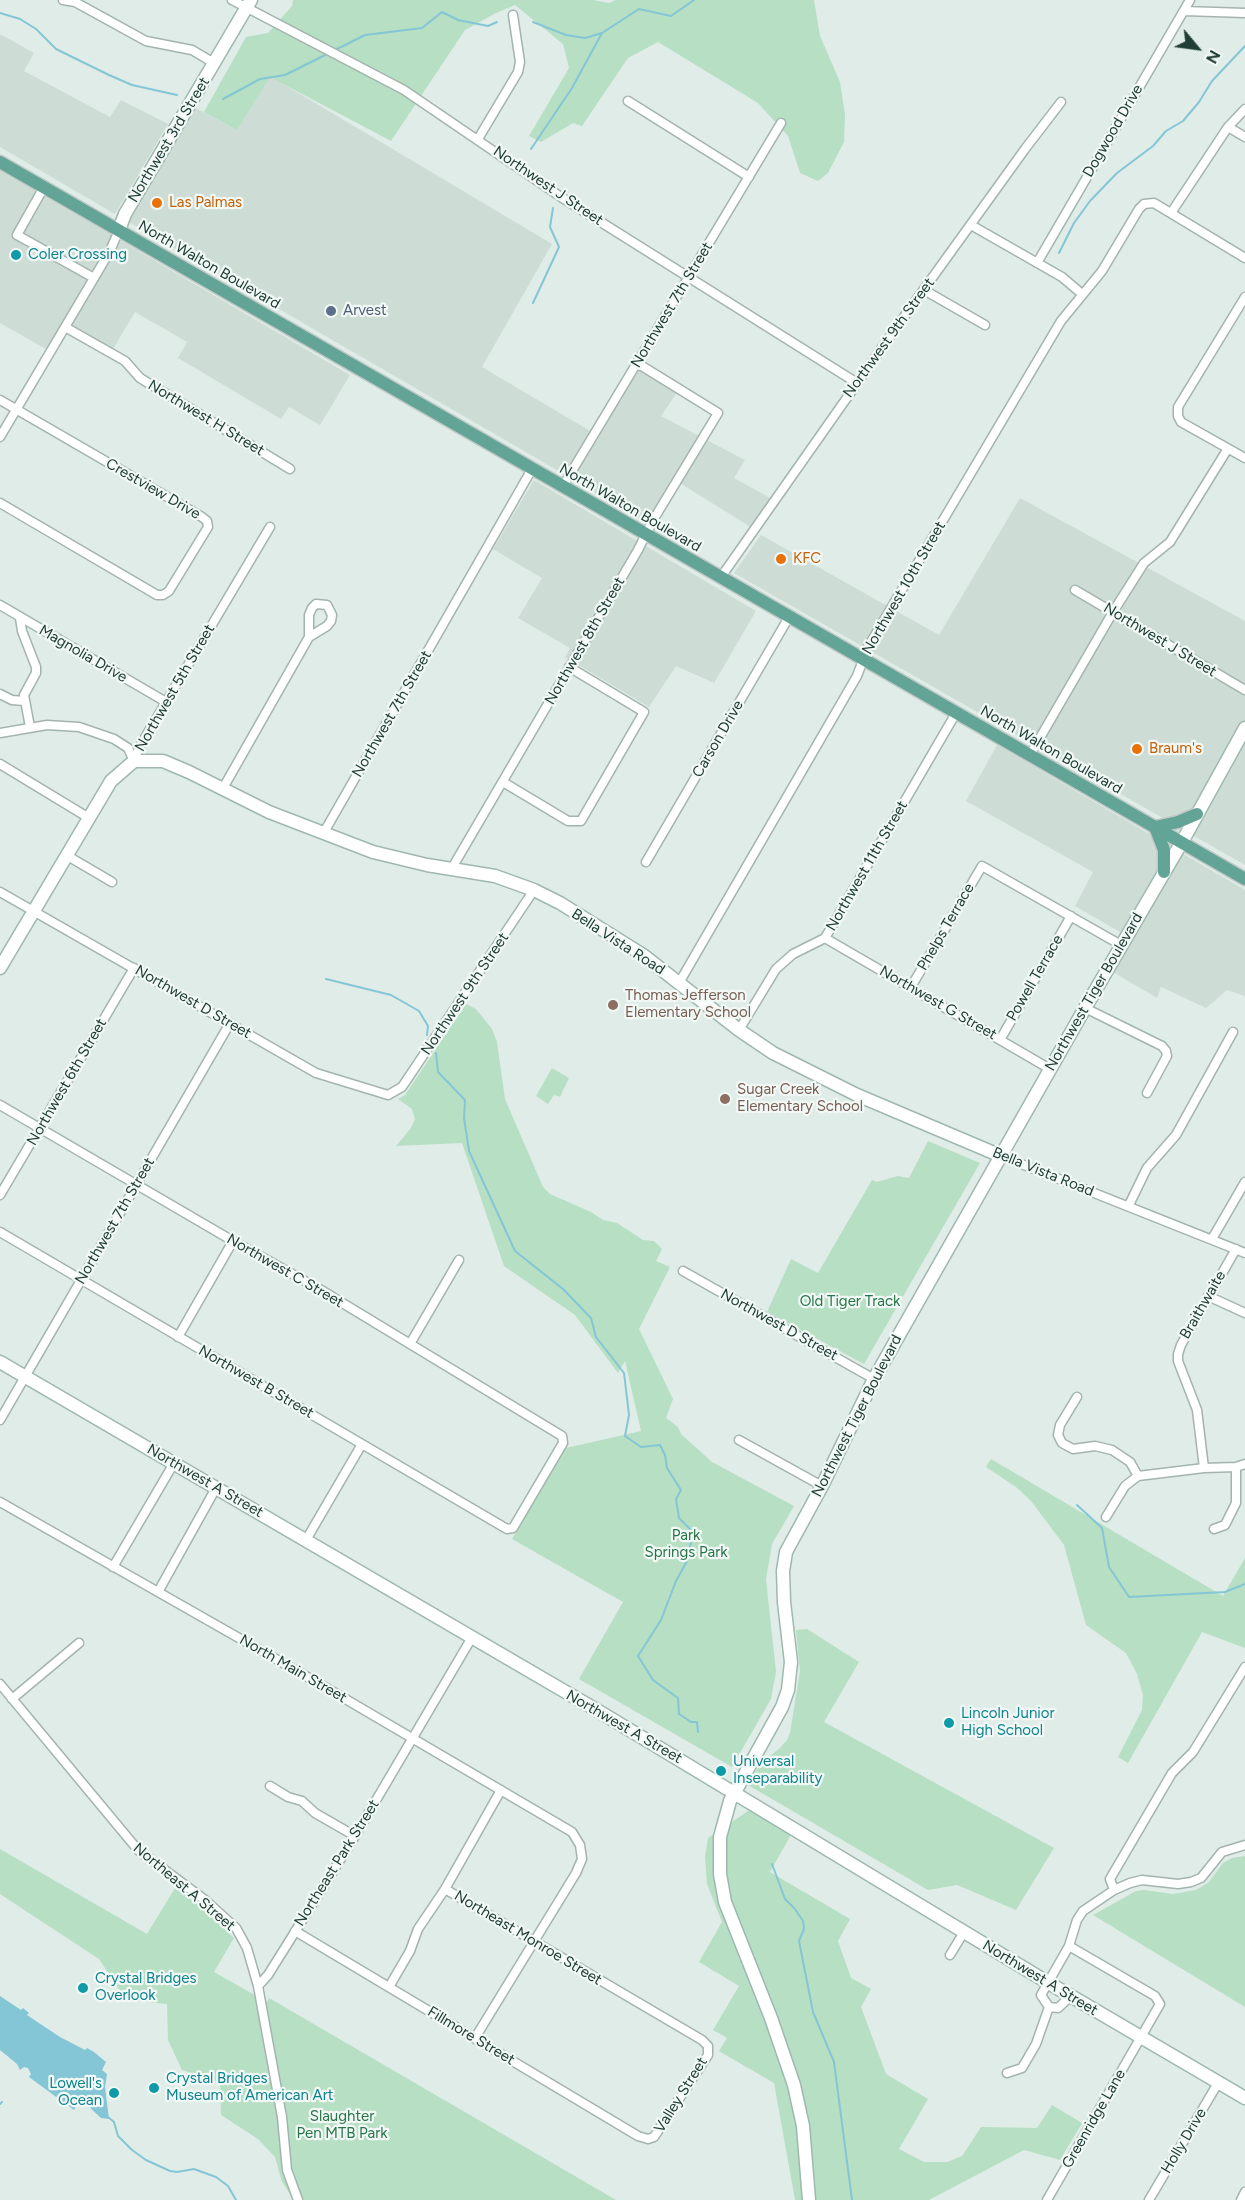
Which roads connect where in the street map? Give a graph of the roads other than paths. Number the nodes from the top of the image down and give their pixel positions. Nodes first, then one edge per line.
1 (63, 0) edge
2 (232, 0) edge
3 (1190, 0) edge
4 (249, 4) edge
5 (1184, 11) junction
6 (1245, 13) edge
7 (513, 15) dead end
8 (214, 63) junction
9 (628, 101) dead end
10 (1061, 102) dead end
11 (1245, 109) edge
12 (781, 123) dead end
13 (1228, 127) junction
14 (1245, 136) edge
15 (478, 139) junction
16 (0, 162) edge
17 (749, 177) junction
18 (44, 188) junction
19 (1171, 213) junction
20 (971, 225) junction
21 (118, 230) junction
22 (1245, 258) edge
23 (1037, 263) junction
24 (689, 276) junction
25 (94, 278) junction
26 (924, 290) junction
27 (1082, 294) junction
28 (1245, 297) edge
29 (985, 325) dead end
30 (65, 327) junction
31 (637, 363) junction
32 (857, 382) junction
33 (0, 400) edge
34 (16, 409) junction
35 (0, 437) edge
36 (1227, 450) junction
37 (1245, 458) edge
38 (290, 468) dead end
39 (532, 469) junction
40 (563, 486) junction
41 (0, 503) edge
42 (270, 527) dead end
43 (646, 534) junction
44 (721, 577) junction
45 (1075, 590) dead end
46 (0, 605) edge
47 (1113, 612) junction
48 (789, 616) junction
49 (20, 618) junction
50 (309, 637) dead end
51 (864, 660) junction
52 (569, 667) junction
53 (1245, 690) edge
54 (0, 694) edge
55 (24, 701) junction
56 (166, 702) junction
57 (956, 713) junction
58 (30, 727) junction
59 (1245, 728) edge
60 (0, 733) edge
61 (1030, 755) junction
62 (134, 761) junction
63 (0, 764) edge
64 (503, 782) junction
65 (222, 790) junction
66 (1197, 814) junction
67 (88, 818) junction
68 (1155, 827) junction
69 (323, 834) junction
70 (1182, 842) junction
71 (66, 855) junction
72 (646, 862) dead end
73 (452, 868) junction
74 (1164, 872) junction
75 (1245, 879) edge
76 (112, 882) dead end
77 (534, 890) junction
78 (0, 892) edge
79 (33, 911) junction
80 (1071, 916) junction
81 (825, 938) junction
82 (1121, 945) junction
83 (0, 968) edge
84 (134, 968) junction
85 (679, 983) junction
86 (911, 987) junction
87 (1085, 1008) junction
88 (230, 1023) junction
89 (739, 1030) junction
90 (1233, 1032) dead end
91 (1000, 1040) junction
92 (1050, 1069) junction
93 (1147, 1093) dead end
94 (392, 1094) joint
95 (0, 1105) edge
96 (40, 1128) junction
97 (1001, 1155) junction
98 (1245, 1182) edge
99 (136, 1184) junction
100 (0, 1195) edge
101 (1129, 1205) junction
102 (0, 1232) edge
103 (1212, 1239) junction
104 (233, 1241) junction
105 (1236, 1249) junction
106 (1245, 1252) edge
107 (459, 1260) dead end
108 (683, 1271) dead end
109 (81, 1280) junction
110 (1208, 1296) junction
111 (1245, 1313) edge
112 (178, 1337) junction
113 (410, 1344) junction
114 (0, 1362) edge
115 (25, 1376) junction
116 (874, 1378) junction
117 (1077, 1397) dead end
118 (0, 1420) edge
119 (738, 1440) dead end
120 (362, 1444) junction
121 (174, 1463) junction
122 (1240, 1465) edge
123 (1204, 1468) junction
124 (1138, 1476) junction
125 (822, 1486) junction
126 (216, 1488) junction
127 (0, 1502) edge
128 (1106, 1517) dead end
129 (513, 1528) joint
130 (1214, 1529) dead end
131 (306, 1540) junction
132 (113, 1567) junction
133 (158, 1592) junction
134 (471, 1639) junction
135 (79, 1643) dead end
136 (1245, 1667) edge
137 (0, 1684) edge
138 (12, 1699) junction
139 (414, 1739) junction
140 (270, 1786) dead end
141 (501, 1790) junction
142 (733, 1793) junction
143 (356, 1836) junction
144 (1245, 1845) edge
145 (446, 1889) junction
146 (1114, 1890) junction
147 (295, 1931) junction
148 (964, 1932) junction
149 (534, 1942) junction
150 (1069, 1946) junction
151 (951, 1955) dead end
152 (1047, 1982) junction
153 (258, 1986) junction
154 (389, 1987) junction
155 (1071, 1996) junction
156 (1049, 2007) junction
157 (1140, 2037) junction
158 (475, 2038) junction
159 (708, 2046) joint
160 (1008, 2073) dead end
161 (1218, 2083) junction
162 (1245, 2098) edge
163 (648, 2139) joint
164 (1245, 2192) edge
165 (298, 2200) edge
166 (809, 2200) edge
167 (1047, 2200) edge
168 (1149, 2200) edge
169 (1241, 2200) edge

1 - 8 street
2 - 4 street, Northwest J Street
3 - 5 street, Dogwood Drive
4 - 8 street, Northwest 3rd Street
4 - 15 street, Northwest J Street
5 - 6 street
5 - 23 street, Dogwood Drive
7 - 15 street
8 - 21 street, Northwest 3rd Street
9 - 17 street
10 - 20 street, Northwest 9th Street
11 - 13 street
12 - 17 street, Northwest 7th Street
13 - 14 street
13 - 19 street
15 - 24 street, Northwest J Street
16 - 18 main road, North Walton Boulevard
17 - 24 street, Northwest 7th Street
18 - 21 main road, North Walton Boulevard
18 - 25 street
19 - 22 street
19 - 27 street, Northwest 10th Street
20 - 23 street
20 - 26 street, Northwest 9th Street
21 - 25 street, Northwest 3rd Street
21 - 39 main road, North Walton Boulevard
23 - 27 street
24 - 31 street, Northwest 7th Street
24 - 32 street, Northwest J Street
25 - 30 street, Northwest 3rd Street
26 - 29 street
26 - 32 street, Northwest 9th Street
27 - 51 street, Northwest 10th Street
28 - 36 street
30 - 34 street, Northwest 3rd Street
30 - 38 street, Northwest H Street
31 - 40 street, Northwest 7th Street
31 - 43 street, Northwest 8th Street
32 - 44 street, Northwest 9th Street
33 - 34 street
34 - 35 street, Northwest 3rd Street
34 - 41 street, Crestview Drive
36 - 37 street
36 - 47 street
39 - 40 main road, North Walton Boulevard
39 - 69 street, Northwest 7th Street
40 - 43 main road, North Walton Boulevard
42 - 56 street, Northwest 5th Street
43 - 44 main road, North Walton Boulevard
43 - 52 street, Northwest 8th Street
44 - 48 main road, North Walton Boulevard
45 - 47 street, Northwest J Street
46 - 49 street, Magnolia Drive
47 - 53 street, Northwest J Street
47 - 61 street
48 - 51 main road, North Walton Boulevard
48 - 72 street, Carson Drive
49 - 55 street
49 - 56 street, Magnolia Drive
50 - 65 street
51 - 57 main road, North Walton Boulevard
51 - 85 street, Northwest 10th Street
52 - 64 street, Northwest 8th Street
52 - 64 street
54 - 55 street
55 - 58 street
56 - 62 street, Northwest 5th Street
57 - 61 main road, North Walton Boulevard
57 - 81 street, Northwest 11th Street
58 - 60 street
58 - 62 street
59 - 66 street, Northwest Tiger Boulevard
61 - 68 main road, North Walton Boulevard
62 - 65 street, Bella Vista Road
62 - 67 street, Northwest 5th Street
63 - 67 street
64 - 73 street, Northwest 8th Street
65 - 69 street, Bella Vista Road
66 - 68 main road
66 - 70 street, Northwest Tiger Boulevard
67 - 71 street, Northwest 5th Street
68 - 70 main road, North Walton Boulevard
68 - 74 main road
69 - 73 street, Bella Vista Road
70 - 74 street, Northwest Tiger Boulevard
70 - 75 main road, North Walton Boulevard
71 - 76 street
71 - 79 street, Northwest 5th Street
73 - 77 street, Bella Vista Road
74 - 82 street, Northwest Tiger Boulevard
77 - 85 street, Bella Vista Road
77 - 94 street, Northwest 9th Street
78 - 79 street, Northwest D Street
79 - 83 street, Northwest 5th Street
79 - 84 street, Northwest D Street
80 - 82 street
80 - 86 street, Phelps Terrace
80 - 91 street, Powell Terrace
81 - 86 street, Northwest G Street
81 - 89 street, Northwest 11th Street
82 - 87 street, Northwest Tiger Boulevard
84 - 88 street, Northwest D Street
84 - 96 street, Northwest 6th Street
85 - 89 street, Bella Vista Road
86 - 91 street, Northwest G Street
87 - 92 street, Northwest Tiger Boulevard
87 - 93 street
88 - 94 street, Northwest D Street
88 - 99 street, Northwest 7th Street
89 - 97 street, Bella Vista Road
90 - 101 street
91 - 92 street, Northwest G Street
92 - 97 street, Northwest Tiger Boulevard
95 - 96 street, Northwest C Street
96 - 99 street, Northwest C Street
96 - 100 street, Northwest 6th Street
97 - 101 street, Bella Vista Road
97 - 116 street, Northwest Tiger Boulevard
98 - 103 street
99 - 104 street, Northwest C Street
99 - 109 street, Northwest 7th Street
101 - 103 street, Bella Vista Road
102 - 109 street, Northwest B Street
103 - 105 street, Bella Vista Road
104 - 112 street
104 - 113 street, Northwest C Street
105 - 106 street, Bella Vista Road
105 - 110 street, Braithwaite
107 - 113 street
108 - 116 street, Northwest D Street
109 - 112 street, Northwest B Street
109 - 115 street, Northwest 7th Street
110 - 111 street
110 - 123 street, Braithwaite
112 - 120 street, Northwest B Street
113 - 129 street, Northwest C Street
114 - 115 street, Northwest A Street
115 - 118 street, Northwest 7th Street
115 - 121 street, Northwest A Street
116 - 125 street, Northwest Tiger Boulevard
117 - 124 street
119 - 125 street
120 - 129 street, Northwest B Street
120 - 131 street
121 - 126 street, Northwest A Street
121 - 132 street
122 - 123 street
122 - 130 street
123 - 124 street
124 - 128 street
125 - 142 street, Northwest Tiger Boulevard
126 - 131 street, Northwest A Street
126 - 133 street
127 - 132 street, North Main Street
131 - 134 street, Northwest A Street
132 - 133 street, North Main Street
133 - 139 street, North Main Street
134 - 139 street, Northeast Park Street
134 - 142 street, Northwest A Street
135 - 138 street
136 - 146 street
137 - 138 street, Northeast A Street
138 - 153 street, Northeast A Street
139 - 141 street, North Main Street
139 - 143 street, Northeast Park Street
140 - 143 street
141 - 145 street, Northeast Monroe Street
141 - 149 street, North Main Street
142 - 148 street, Northwest A Street
142 - 166 street, Northwest Tiger Boulevard
143 - 147 street, Northeast Park Street
144 - 146 street
145 - 149 street, Northeast Monroe Street
145 - 154 street
146 - 150 street
147 - 153 street, Northeast Park Street
147 - 154 street, Fillmore Street
148 - 151 street
148 - 152 street, Northwest A Street
149 - 158 street
149 - 159 street, Northeast Monroe Street
150 - 152 street
150 - 157 street, Greenridge Lane
152 - 155 street, Northwest A Street
152 - 156 street
153 - 165 street, Northeast A Street
154 - 158 street, Fillmore Street
155 - 156 street
155 - 157 street, Northwest A Street
156 - 160 street
157 - 161 street, Northwest A Street
157 - 167 street, Greenridge Lane
158 - 163 street, Fillmore Street
159 - 163 street, Valley Street
161 - 162 street, Northwest A Street
161 - 168 street, Holly Drive
164 - 169 street

